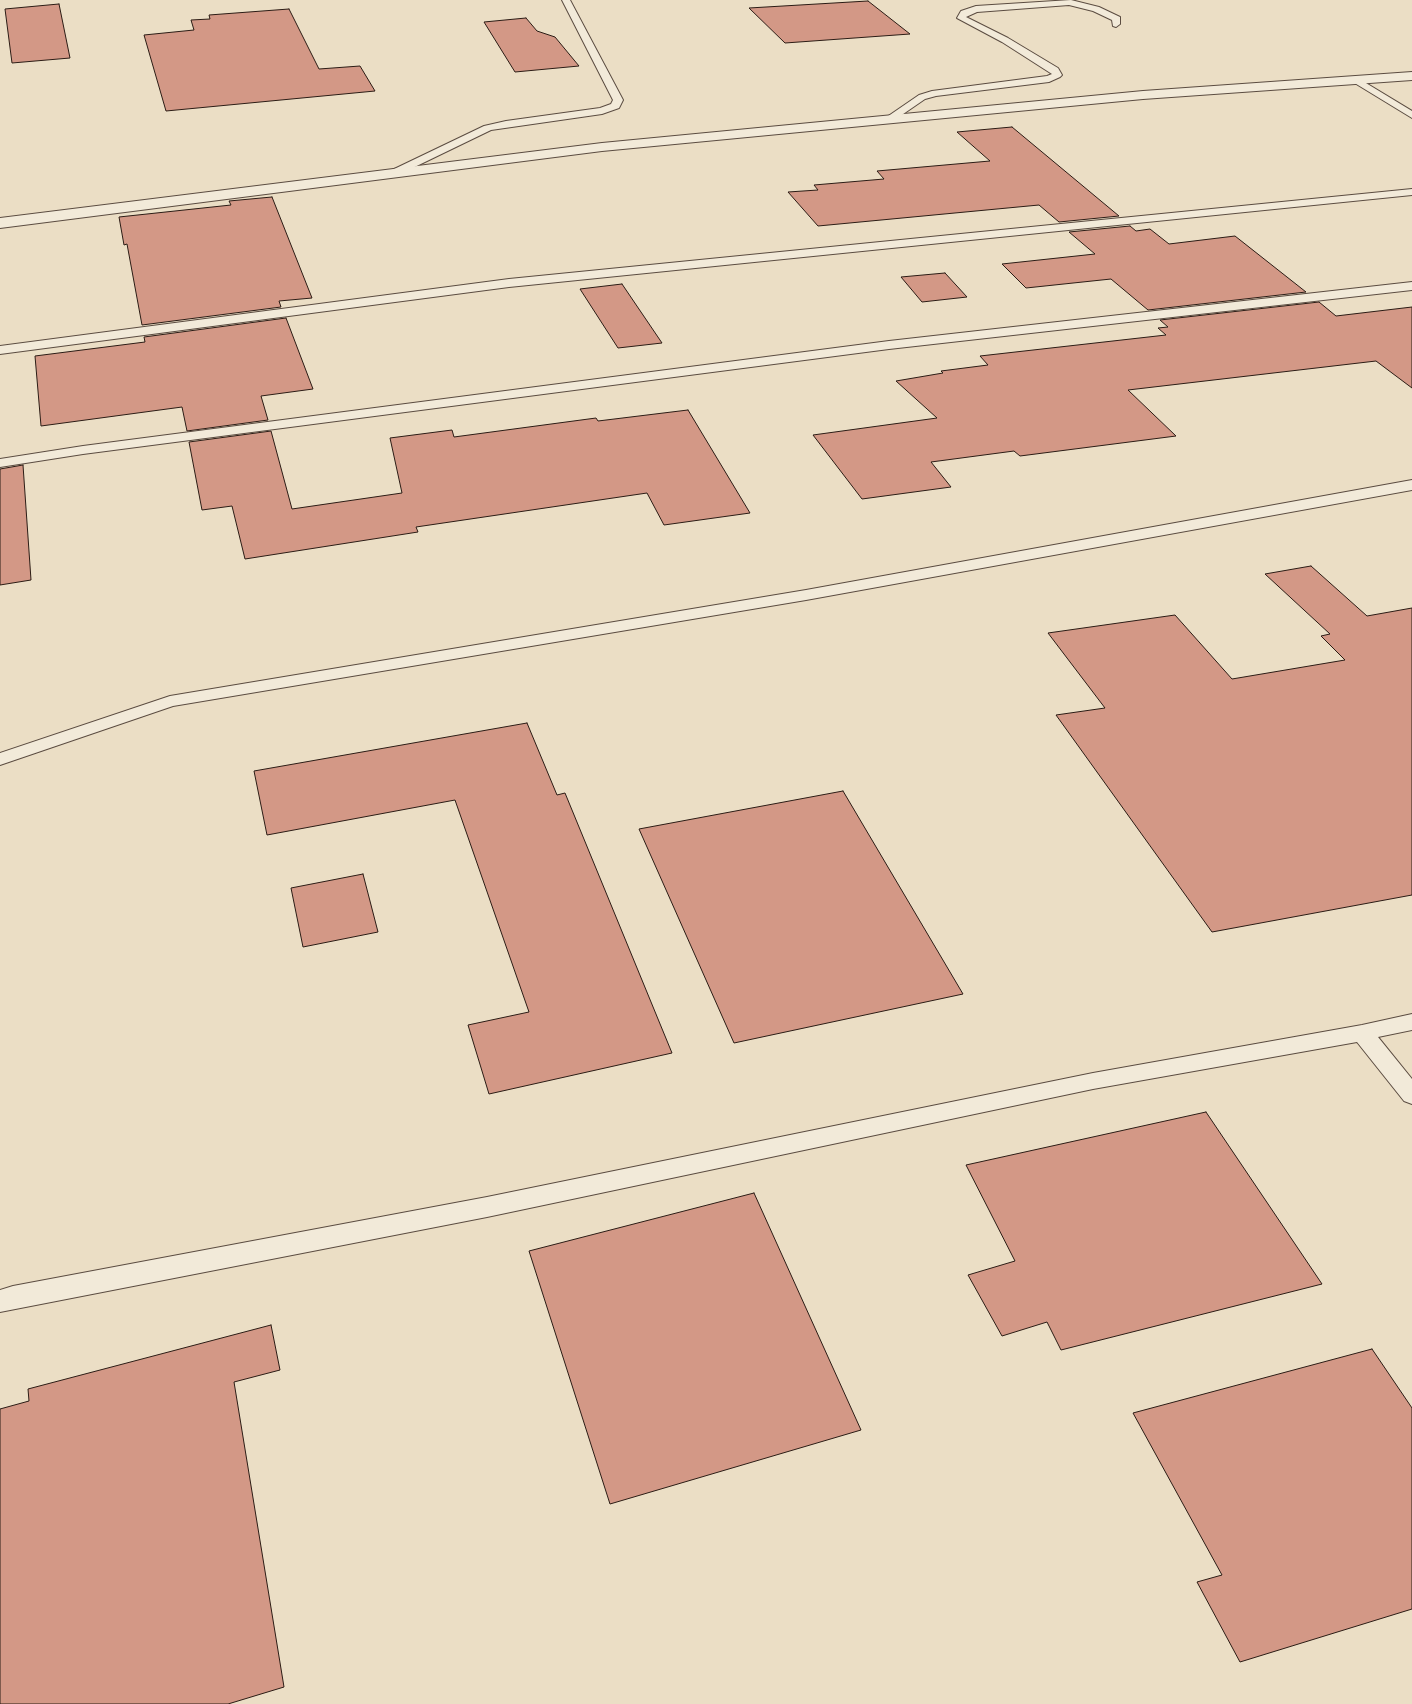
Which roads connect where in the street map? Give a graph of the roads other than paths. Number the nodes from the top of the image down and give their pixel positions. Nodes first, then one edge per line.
1 (566, 0) edge
2 (1116, 24) dead end
3 (1412, 76) edge
4 (1356, 80) junction
5 (1412, 116) edge
6 (889, 119) junction
7 (392, 174) junction
8 (1412, 192) edge
9 (0, 223) edge
10 (1412, 286) edge
11 (0, 350) edge
12 (0, 463) edge
13 (1412, 485) edge
14 (0, 759) edge
15 (1412, 1022) edge
16 (1362, 1033) junction
17 (1412, 1095) edge
18 (0, 1302) edge

1 - 7 lane
2 - 6 lane
3 - 4 street
4 - 5 lane
4 - 6 street
6 - 7 street
7 - 9 street
8 - 11 lane
10 - 12 lane
13 - 14 lane
15 - 16 lane
16 - 17 lane
16 - 18 lane

